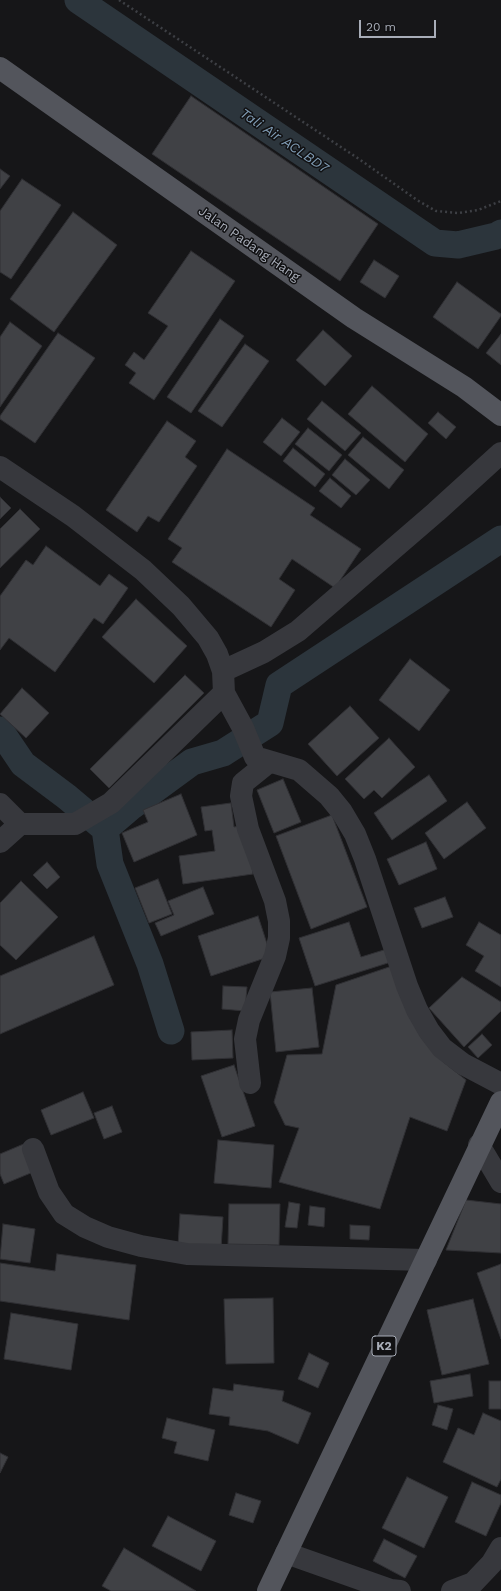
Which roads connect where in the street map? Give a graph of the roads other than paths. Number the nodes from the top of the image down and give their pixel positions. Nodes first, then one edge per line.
1 (0, 68) edge
2 (501, 415) edge
3 (501, 453) edge
4 (0, 467) edge
5 (223, 671) junction
6 (224, 693) junction
7 (262, 759) junction
8 (0, 804) edge
9 (20, 824) junction
10 (0, 842) edge
11 (250, 1083) dead end
12 (501, 1084) edge
13 (501, 1102) edge
14 (479, 1145) junction
15 (33, 1149) dead end
16 (501, 1182) edge
17 (426, 1260) junction
18 (501, 1548) edge
19 (286, 1554) junction
20 (268, 1591) edge
21 (400, 1591) edge
22 (452, 1591) edge

1 - 2 main road, Jalan Padang Hang
3 - 5 street
4 - 5 street
5 - 6 street
6 - 7 street
6 - 9 street
7 - 11 street
7 - 12 street
8 - 9 street
9 - 10 street
13 - 14 main road, K2
14 - 16 street
14 - 17 main road, K2
15 - 17 street
17 - 19 main road, K2
18 - 22 street
19 - 20 main road, K2
19 - 21 street

